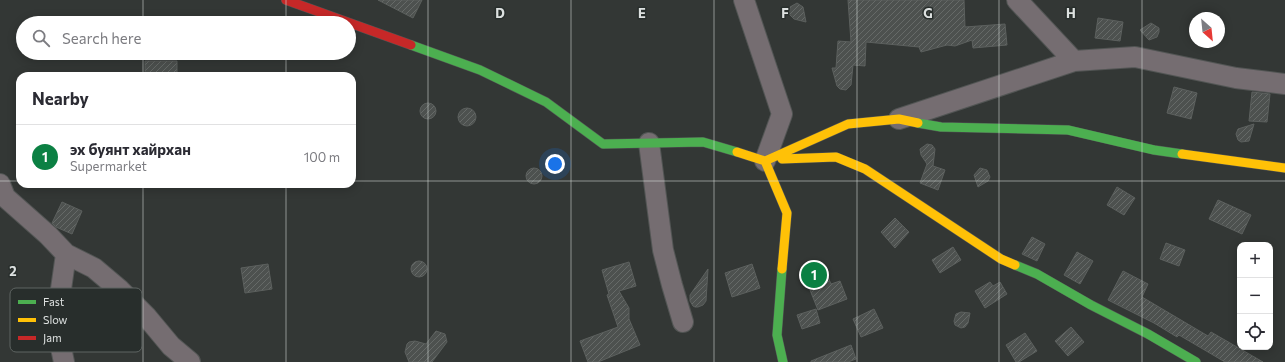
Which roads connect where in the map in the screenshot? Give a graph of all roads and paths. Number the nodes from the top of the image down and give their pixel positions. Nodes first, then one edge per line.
1 (286, 0) edge
2 (744, 0) edge
3 (1017, 0) edge
4 (330, 16) edge
5 (356, 25) edge
6 (1074, 61) junction
7 (1285, 84) edge
8 (899, 119) junction
9 (649, 143) junction
10 (765, 161) junction
11 (1285, 168) edge
12 (0, 184) edge
13 (66, 254) junction
14 (61, 288) edge
15 (118, 288) edge
16 (142, 312) edge
17 (684, 322) dead end
18 (62, 352) edge
19 (64, 362) edge
20 (190, 362) edge
21 (783, 362) edge
22 (1196, 362) edge

1 - 4 street
2 - 10 street
3 - 6 street
5 - 9 street
6 - 7 street
6 - 8 street
8 - 10 street
8 - 11 street
9 - 10 street
9 - 17 street
10 - 21 street
10 - 22 street
12 - 13 street
13 - 14 street
13 - 15 street
16 - 20 street
18 - 19 street

